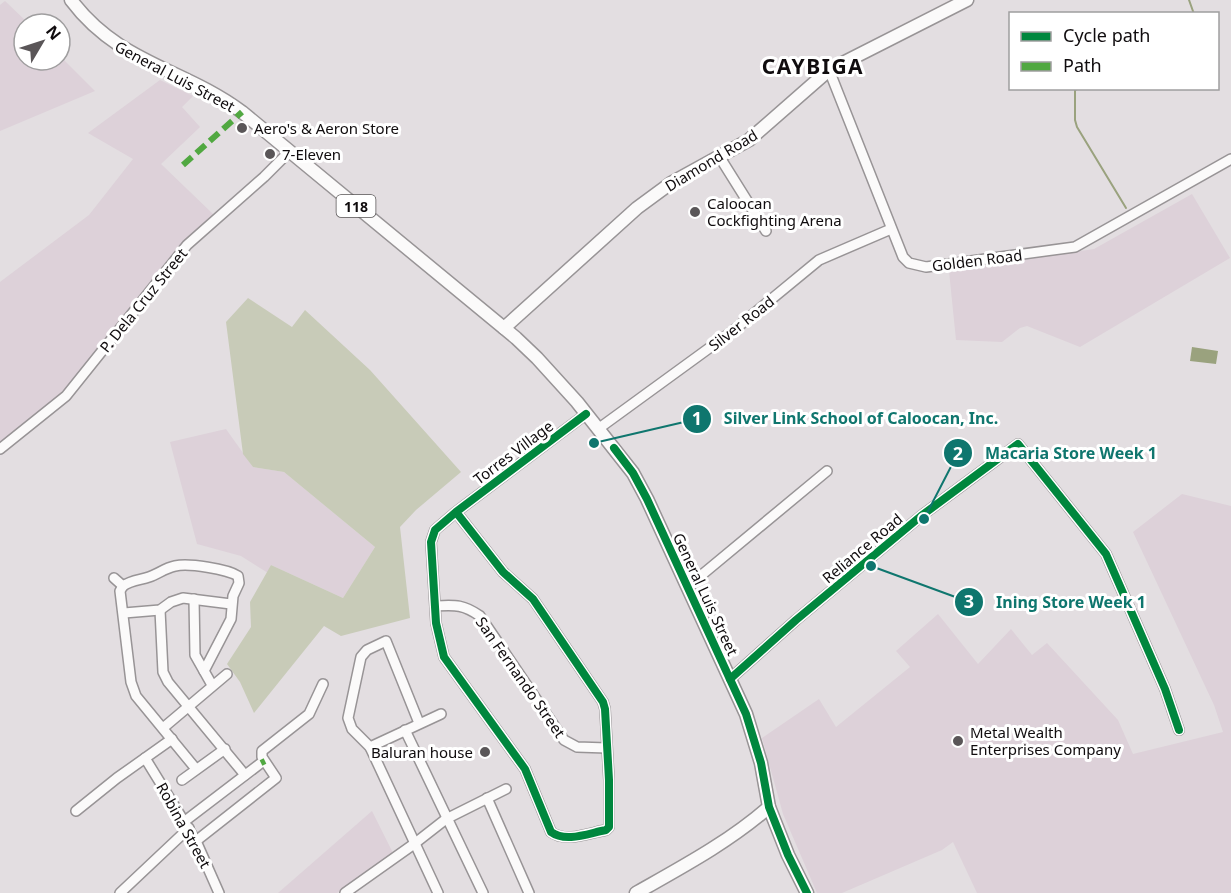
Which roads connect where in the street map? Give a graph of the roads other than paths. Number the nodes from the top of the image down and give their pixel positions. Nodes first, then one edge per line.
1 (71, 0) edge
2 (967, 0) edge
3 (829, 70) junction
4 (289, 152) junction
5 (719, 156) junction
6 (1231, 159) edge
7 (891, 229) junction
8 (766, 231) dead end
9 (504, 328) junction
10 (586, 414) junction
11 (598, 429) junction
12 (0, 449) edge
13 (827, 471) dead end
14 (456, 512) junction
15 (114, 578) dead end
16 (686, 583) junction
17 (123, 586) junction
18 (194, 599) junction
19 (231, 604) junction
20 (435, 606) junction
21 (160, 610) junction
22 (124, 613) junction
23 (204, 671) junction
24 (227, 674) dead end
25 (730, 679) junction
26 (323, 684) dead end
27 (212, 686) junction
28 (190, 706) junction
29 (441, 714) dead end
30 (418, 723) junction
31 (163, 728) junction
32 (405, 730) junction
33 (1179, 730) dead end
34 (172, 738) junction
35 (370, 747) junction
36 (607, 748) junction
37 (225, 749) junction
38 (145, 758) junction
39 (261, 763) dead end
40 (196, 769) junction
41 (245, 775) junction
42 (182, 780) dead end
43 (506, 789) dead end
44 (487, 798) junction
45 (769, 807) junction
46 (75, 811) dead end
47 (446, 819) junction
48 (187, 825) junction
49 (196, 841) junction
50 (414, 844) junction
51 (120, 893) edge
52 (219, 893) edge
53 (345, 893) edge
54 (438, 893) edge
55 (483, 893) edge
56 (529, 893) edge
57 (636, 893) edge
58 (807, 893) edge

1 - 4 main road, General Luis Street / 118
2 - 3 main road, Diamond Road
3 - 5 main road, Diamond Road
3 - 7 street, Golden Road
4 - 9 main road, General Luis Street / 118
4 - 12 street, P. Dela Cruz Street
5 - 8 street
5 - 9 main road, Diamond Road
6 - 7 street, Golden Road
7 - 11 street, Silver Road
9 - 10 main road, General Luis Street / 118
10 - 11 main road, General Luis Street / 118
10 - 14 street, Torres Village
11 - 16 main road, General Luis Street / 118
13 - 16 street
14 - 20 street, Torres Village
14 - 36 street
15 - 17 street
16 - 25 main road, General Luis Street / 118
17 - 19 street
17 - 22 street
18 - 19 street
18 - 21 street
18 - 23 street
19 - 23 street
20 - 36 street, San Fernando Street
20 - 36 street, Torres Village
21 - 22 street
21 - 28 street
22 - 31 street
23 - 27 street
24 - 27 street
25 - 33 street, Reliance Road
25 - 45 main road, General Luis Street / 118
26 - 49 street
27 - 28 street
28 - 31 street
28 - 37 street
29 - 30 street
30 - 32 street
30 - 35 street
31 - 34 street
32 - 35 street
32 - 47 street
34 - 38 street
34 - 40 street
35 - 50 street
37 - 40 street
37 - 41 street
38 - 46 street
38 - 48 street, Robina Street
39 - 41 street
40 - 42 street
41 - 48 street
43 - 44 street
44 - 47 street
44 - 56 street
45 - 57 main road
45 - 58 main road, General Luis Street / 118
47 - 50 street
47 - 55 street
48 - 49 street, Robina Street
48 - 51 street
49 - 52 street, Robina Street
50 - 53 street
50 - 54 street

